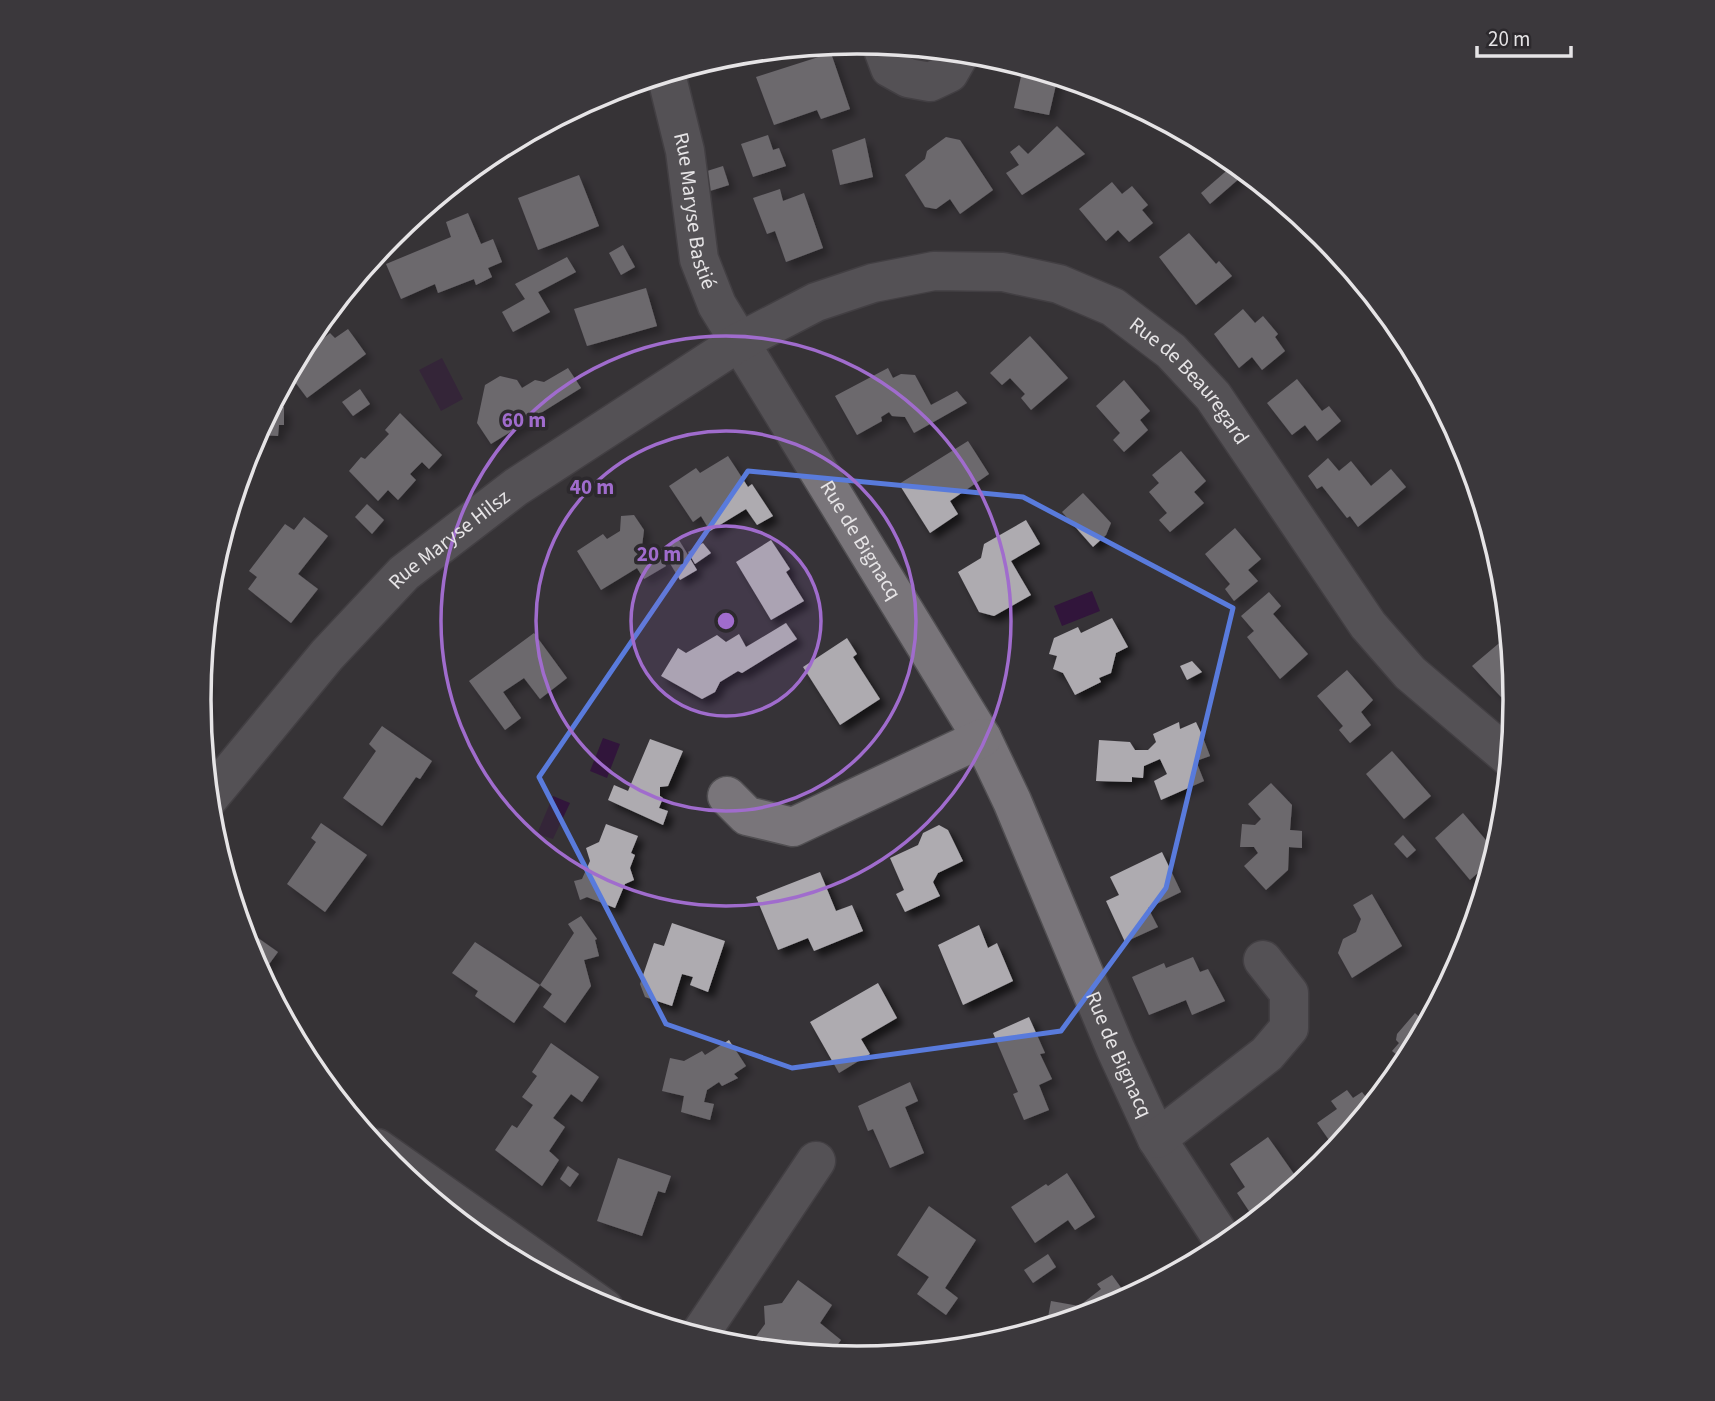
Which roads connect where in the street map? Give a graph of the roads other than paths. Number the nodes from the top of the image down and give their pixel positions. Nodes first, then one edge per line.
1 (885, 55) edge
2 (955, 62) edge
3 (668, 83) edge
4 (739, 342) junction
5 (982, 738) junction
6 (1501, 751) edge
7 (217, 788) edge
8 (727, 796) dead end
9 (1263, 960) dead end
10 (1157, 1139) junction
11 (816, 1161) dead end
12 (432, 1186) edge
13 (1220, 1236) edge
14 (542, 1264) edge
15 (704, 1328) edge

1 - 2 street
3 - 4 street, Rue Maryse Bastié
4 - 5 street, Rue de Bignacq
4 - 6 street, Rue de Beauregard
4 - 7 street, Rue Maryse Hilsz
5 - 8 street
5 - 10 street, Rue de Bignacq
9 - 10 street, Rue de Bignacq
10 - 13 street, Rue de Bignacq
11 - 15 street
12 - 14 street

